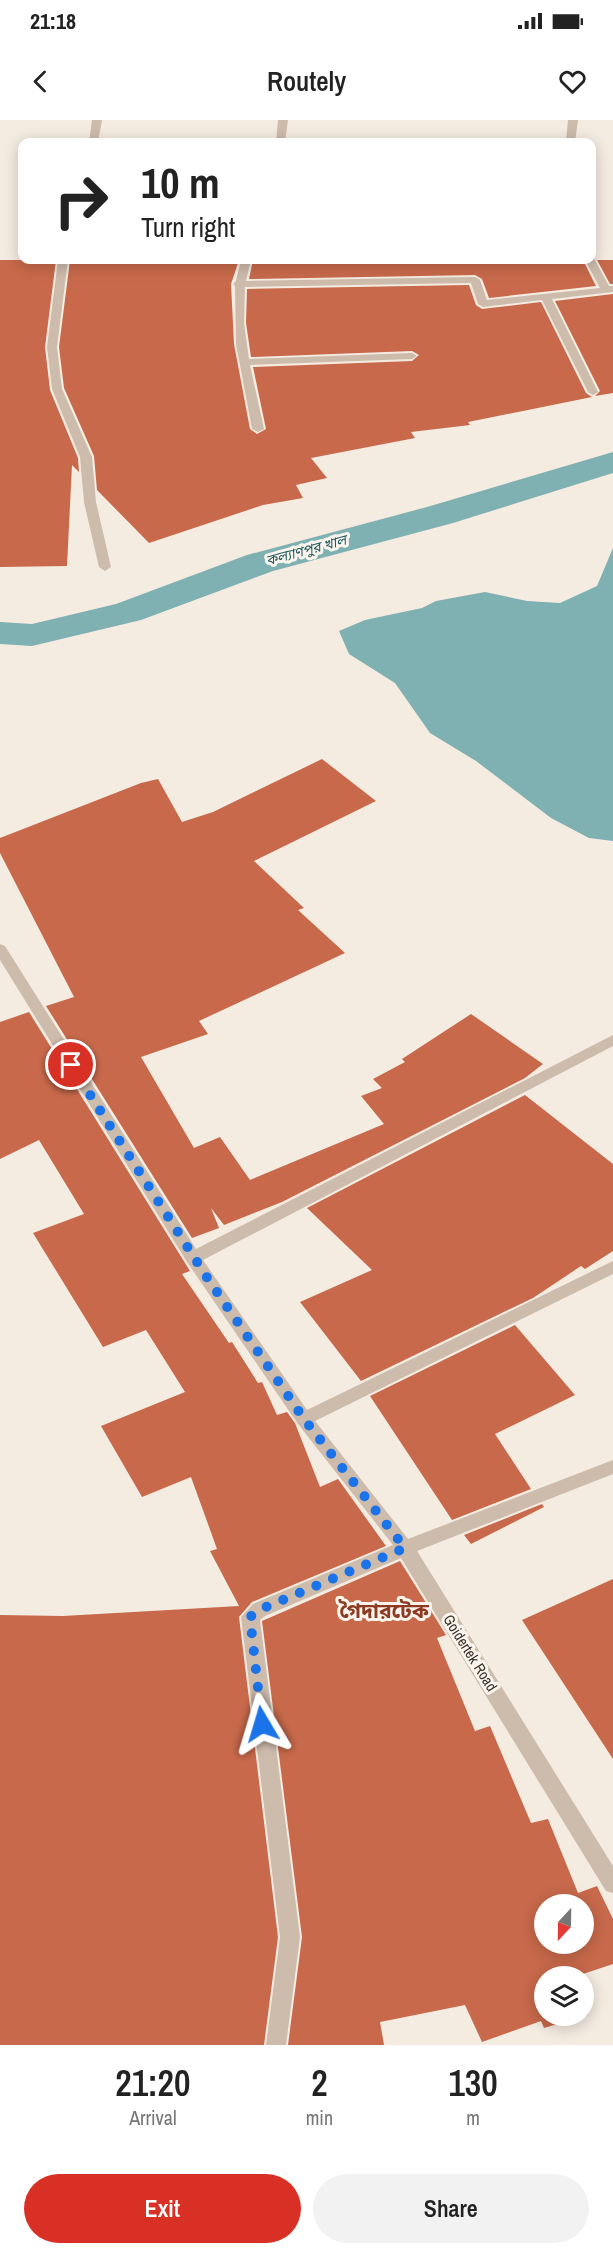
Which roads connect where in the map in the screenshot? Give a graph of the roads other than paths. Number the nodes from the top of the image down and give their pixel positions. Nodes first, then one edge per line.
1 (97, 120) edge
2 (283, 120) edge
3 (573, 120) edge
4 (95, 138) edge
5 (281, 138) edge
6 (571, 138) edge
7 (62, 264) edge
8 (245, 264) edge
9 (593, 264) edge
10 (238, 284) junction
11 (610, 290) edge
12 (546, 297) junction
13 (412, 356) dead end
14 (246, 362) junction
15 (593, 392) dead end
16 (258, 429) dead end
17 (105, 567) dead end
18 (0, 949) edge
19 (613, 1040) edge
20 (193, 1258) junction
21 (613, 1267) edge
22 (304, 1419) junction
23 (613, 1467) edge
24 (405, 1548) junction
25 (613, 1884) edge
26 (276, 2045) edge

1 - 4 street
2 - 5 street
3 - 6 street
7 - 17 street
8 - 10 street
9 - 11 street
10 - 12 street
10 - 14 street
11 - 12 street
12 - 15 street
13 - 14 street
14 - 16 street
18 - 20 street, Goidertek Road
19 - 20 street
20 - 22 street, Goidertek Road
21 - 22 street
22 - 24 street, Goidertek Road
23 - 24 street
24 - 25 street, Goidertek Road
24 - 26 street

